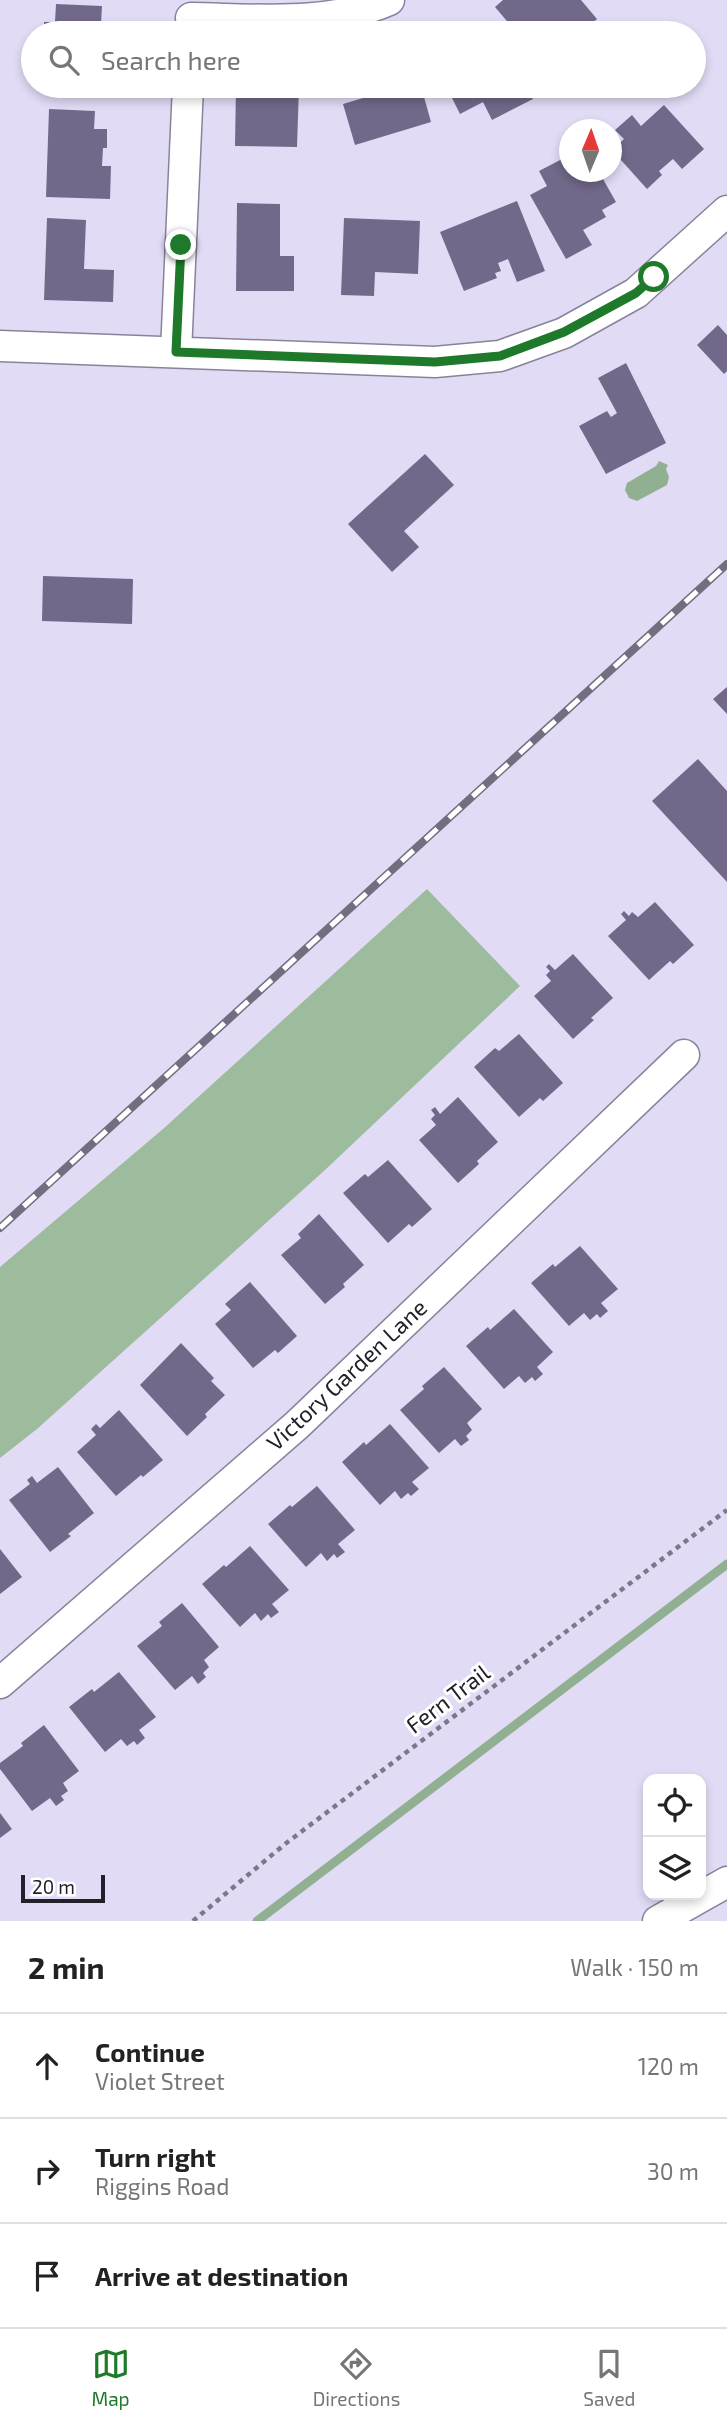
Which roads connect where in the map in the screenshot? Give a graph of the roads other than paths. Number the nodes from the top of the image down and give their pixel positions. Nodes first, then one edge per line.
1 (389, 0) edge
2 (191, 17) edge
3 (187, 98) edge
4 (727, 211) edge
5 (0, 346) edge
6 (176, 352) junction
7 (684, 1055) dead end
8 (0, 1683) edge
9 (727, 1882) edge
10 (658, 1921) edge

1 - 2 street
3 - 6 street
4 - 6 street
5 - 6 street
7 - 8 street, Victory Garden Lane
9 - 10 street

